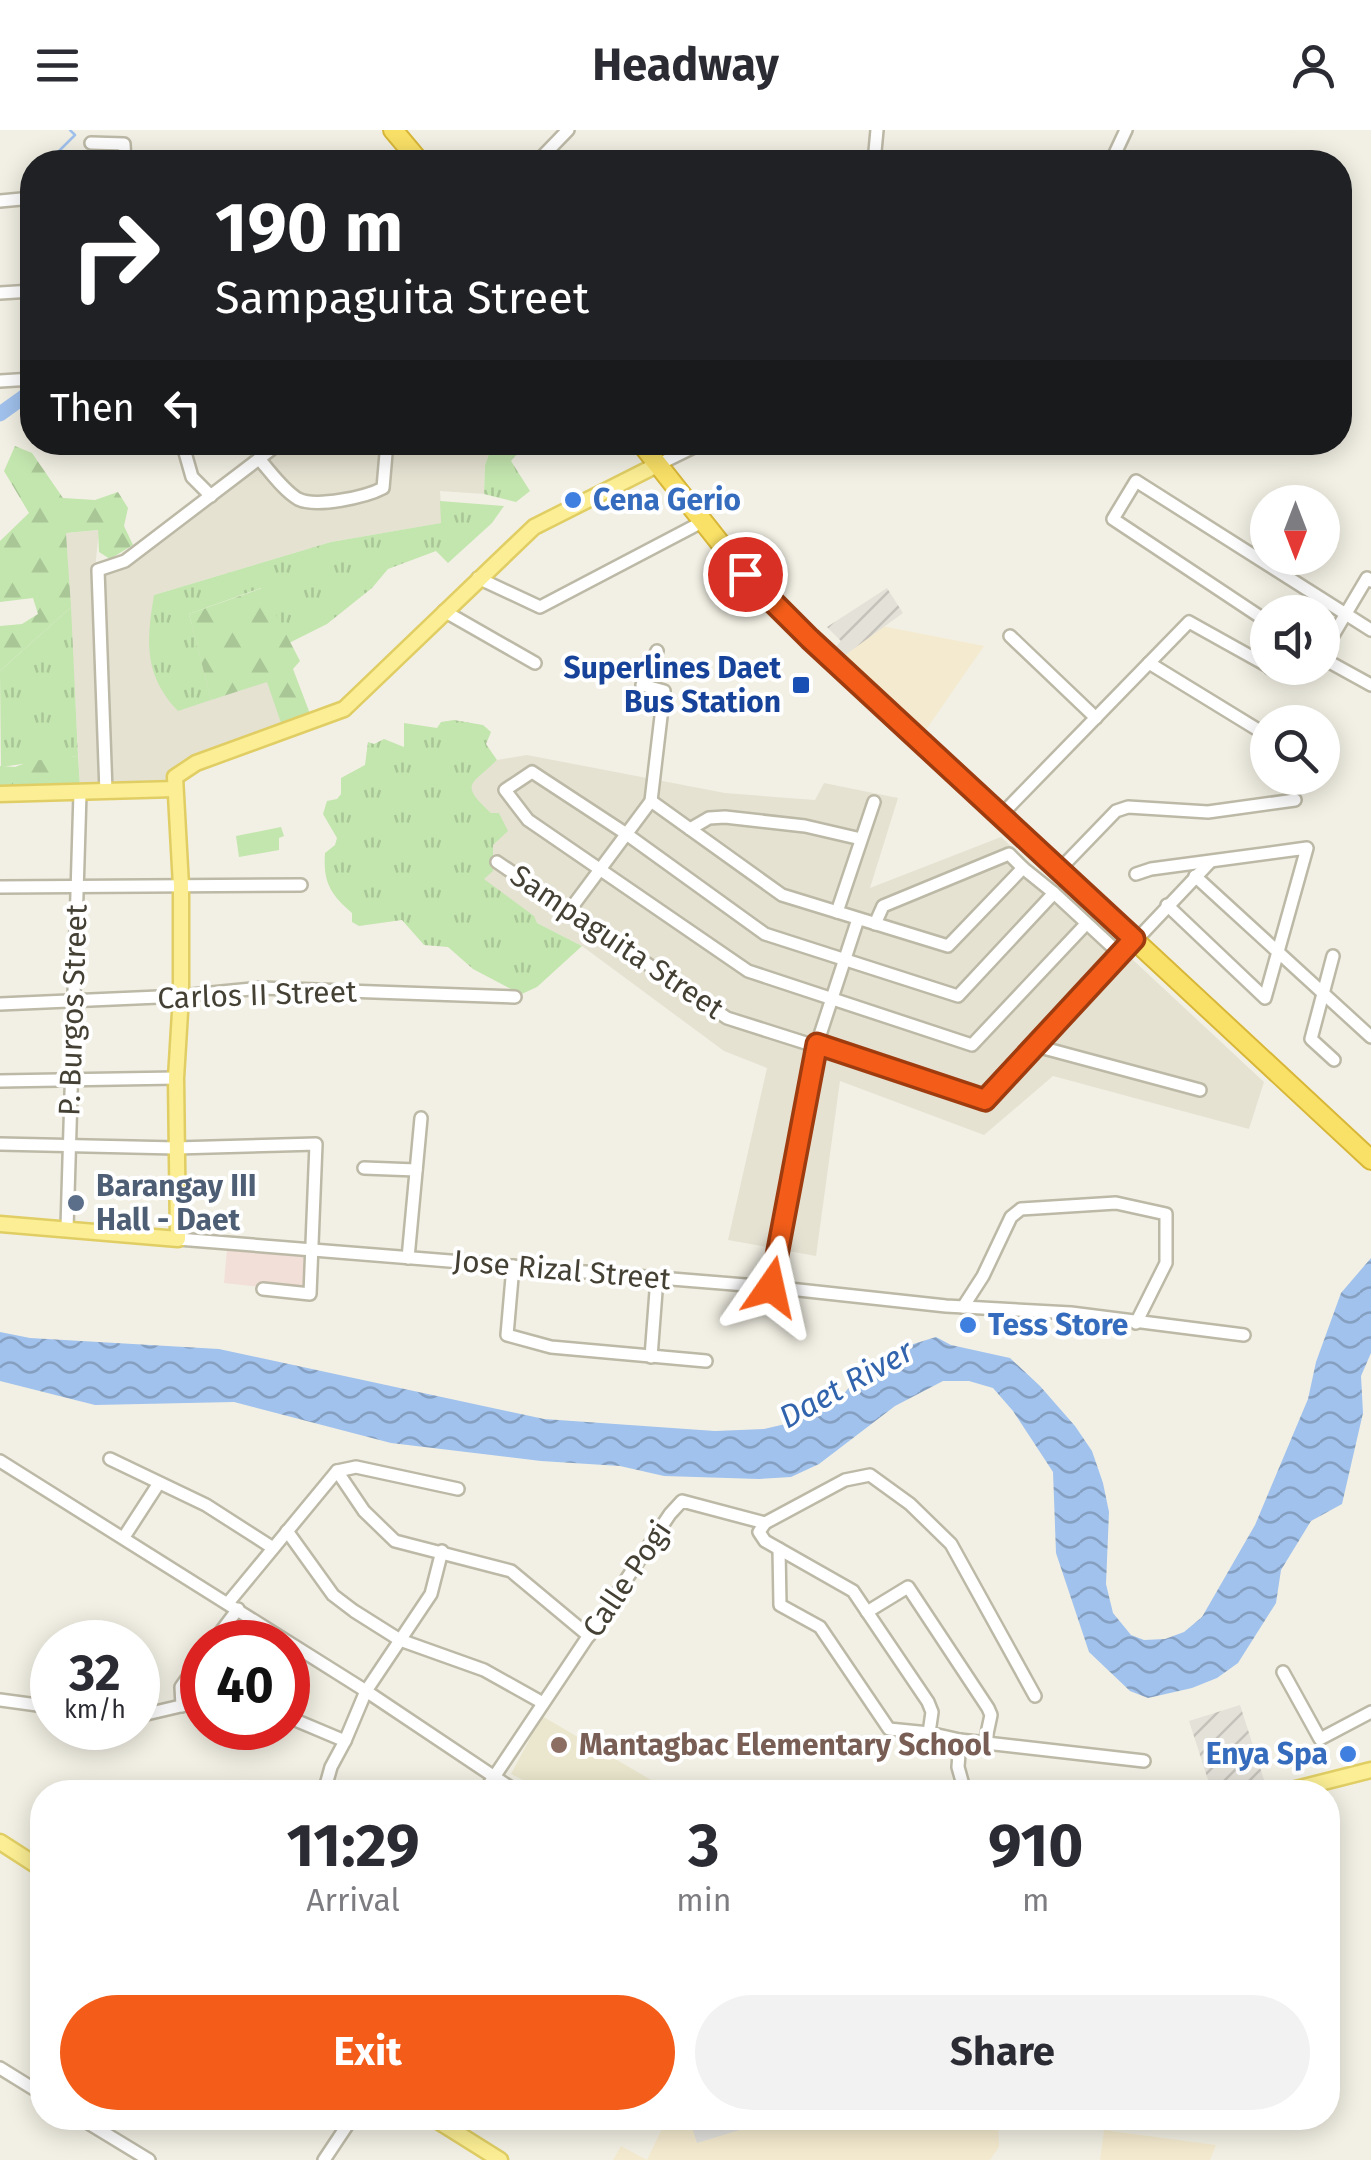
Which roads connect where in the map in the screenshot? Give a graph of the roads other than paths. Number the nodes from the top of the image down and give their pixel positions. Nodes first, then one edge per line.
1 (394, 130) edge
2 (568, 130) edge
3 (91, 143) dead end
4 (125, 150) edge
5 (410, 150) edge
6 (548, 150) edge
7 (186, 455) edge
8 (263, 455) edge
9 (386, 455) edge
10 (650, 455) edge
11 (677, 455) edge
12 (258, 459) junction
13 (657, 465) junction
14 (211, 496) junction
15 (702, 522) junction
16 (478, 578) junction
17 (1371, 581) edge
18 (1315, 595) edge
19 (1250, 610) edge
20 (444, 611) junction
21 (1340, 611) edge
22 (1346, 615) junction
23 (1340, 625) edge
24 (1371, 630) edge
25 (1010, 636) dead end
26 (657, 650) dead end
27 (1250, 656) edge
28 (535, 663) dead end
29 (1149, 663) junction
30 (1340, 666) edge
31 (1371, 684) edge
32 (1096, 718) junction
33 (1250, 725) edge
34 (175, 789) junction
35 (80, 792) junction
36 (106, 792) junction
37 (0, 794) edge
38 (1294, 800) dead end
39 (651, 801) junction
40 (874, 802) dead end
41 (1001, 816) junction
42 (690, 829) junction
43 (625, 832) junction
44 (861, 840) junction
45 (497, 862) dead end
46 (1210, 862) junction
47 (1023, 868) junction
48 (600, 869) junction
49 (1059, 870) junction
50 (1136, 874) dead end
51 (1195, 876) junction
52 (301, 885) dead end
53 (77, 886) junction
54 (180, 886) junction
55 (0, 887) edge
56 (1054, 893) junction
57 (1167, 905) junction
58 (569, 911) junction
59 (837, 912) junction
60 (858, 919) junction
61 (875, 924) junction
62 (1086, 924) junction
63 (1134, 939) junction
64 (1280, 954) junction
65 (1121, 956) junction
66 (1333, 956) dead end
67 (845, 958) junction
68 (1324, 994) junction
69 (181, 996) junction
70 (515, 997) dead end
71 (830, 998) junction
72 (74, 1002) junction
73 (0, 1004) edge
74 (1371, 1037) edge
75 (817, 1044) junction
76 (1036, 1046) junction
77 (1334, 1060) dead end
78 (176, 1078) junction
79 (71, 1079) junction
80 (0, 1081) edge
81 (1200, 1090) dead end
82 (420, 1118) dead end
83 (0, 1144) edge
84 (69, 1145) junction
85 (176, 1148) junction
86 (1371, 1160) edge
87 (364, 1168) dead end
88 (416, 1170) junction
89 (0, 1224) edge
90 (67, 1228) junction
91 (178, 1239) junction
92 (313, 1250) junction
93 (408, 1258) junction
94 (513, 1266) junction
95 (657, 1278) junction
96 (771, 1287) junction
97 (263, 1289) dead end
98 (963, 1307) junction
99 (1136, 1323) junction
100 (1244, 1334) dead end
101 (651, 1357) junction
102 (706, 1361) dead end
103 (110, 1458) dead end
104 (0, 1461) edge
105 (338, 1471) junction
106 (159, 1484) junction
107 (458, 1489) dead end
108 (764, 1523) junction
109 (288, 1531) junction
110 (124, 1537) junction
111 (273, 1548) junction
112 (780, 1549) junction
113 (442, 1551) junction
114 (233, 1606) junction
115 (867, 1612) junction
116 (225, 1620) edge
117 (589, 1636) junction
118 (400, 1640) junction
119 (1283, 1672) dead end
120 (366, 1691) junction
121 (1035, 1696) dead end
122 (0, 1700) edge
123 (544, 1703) junction
124 (30, 1705) edge
125 (1369, 1717) edge
126 (310, 1726) edge
127 (928, 1734) junction
128 (960, 1740) junction
129 (345, 1741) junction
130 (985, 1744) junction
131 (1144, 1761) dead end
132 (1371, 1770) edge
133 (493, 1778) junction
134 (327, 1780) edge
135 (496, 1780) edge
136 (962, 1780) edge
137 (1331, 1780) edge
138 (0, 1842) edge
139 (30, 1861) edge
140 (0, 2068) edge
141 (30, 2087) edge
142 (100, 2130) edge
143 (344, 2130) edge
144 (452, 2130) edge
145 (149, 2160) edge
146 (324, 2160) edge
147 (500, 2160) edge

1 - 5 highway
2 - 6 street
3 - 4 street
7 - 14 street
8 - 12 street
9 - 12 street
10 - 13 highway
11 - 13 street
12 - 14 street
13 - 15 highway
13 - 16 main road
14 - 36 street
15 - 16 street
15 - 41 highway
16 - 20 main road
17 - 22 street
18 - 19 street
20 - 28 street
20 - 34 main road
21 - 22 street
22 - 23 street
22 - 24 street
25 - 32 street
26 - 39 street
27 - 29 street
29 - 32 street
29 - 33 street
30 - 31 street
32 - 41 street
34 - 36 main road
34 - 54 main road
35 - 36 main road
35 - 37 main road
35 - 53 street, P. Burgos Street
38 - 49 street
39 - 42 street
39 - 43 street
40 - 44 street
41 - 49 highway
42 - 44 street
42 - 59 street
43 - 48 street
43 - 48 street
43 - 67 street
44 - 59 street
45 - 58 street, Sampaguita Street
46 - 50 street
46 - 51 street, Sampaguita Street
46 - 64 street
47 - 56 street
47 - 61 street
47 - 61 street
48 - 58 street
48 - 71 street
49 - 63 highway
51 - 57 street, Sampaguita Street
51 - 64 street
52 - 54 street
53 - 54 street
53 - 55 street
53 - 72 street, P. Burgos Street
54 - 69 main road
56 - 62 street
56 - 67 street
57 - 63 street, Sampaguita Street
57 - 64 street
58 - 75 street, Sampaguita Street
59 - 60 street
60 - 61 street
60 - 67 street
62 - 65 street
62 - 71 street
63 - 65 street, Sampaguita Street
63 - 86 highway
64 - 68 street
65 - 76 street, Sampaguita Street
66 - 68 street
67 - 71 street
68 - 74 street
68 - 77 street
69 - 70 street, Carlos II Street
69 - 72 street, Carlos II Street
69 - 78 main road
71 - 75 street
72 - 73 street, Carlos II Street
72 - 79 street, P. Burgos Street
75 - 76 street, Sampaguita Street
75 - 96 street
76 - 81 street
78 - 79 street
78 - 85 main road
79 - 80 street
79 - 84 street, P. Burgos Street
82 - 88 street
83 - 84 street
84 - 85 street
84 - 90 street, P. Burgos Street
85 - 91 main road
85 - 92 street
87 - 88 street
88 - 93 street
89 - 90 main road
90 - 91 main road
91 - 92 street, Jose Rizal Street
92 - 93 street, Jose Rizal Street
92 - 97 street
93 - 94 street, Jose Rizal Street
94 - 95 street, Jose Rizal Street
94 - 101 street
95 - 96 street, Jose Rizal Street
95 - 101 street
96 - 98 street, Jose Rizal Street
98 - 99 street, Jose Rizal Street
98 - 99 street
99 - 100 street, Jose Rizal Street
101 - 102 street
103 - 106 street
104 - 110 street
105 - 107 street
105 - 109 street
105 - 113 street
106 - 110 street
106 - 111 street
108 - 112 street
108 - 117 street, Calle Pogi
108 - 121 street
109 - 111 street
109 - 118 street
110 - 114 street
111 - 114 street
112 - 115 street
112 - 127 street
113 - 117 street
113 - 118 street
114 - 116 street
114 - 120 street
115 - 127 street
115 - 130 street
117 - 123 street, Calle Pogi
118 - 120 street
118 - 123 street
119 - 125 street
120 - 129 street
120 - 133 street
122 - 124 street
123 - 133 street, Calle Pogi
126 - 129 street
127 - 128 street
128 - 130 street
128 - 136 street
129 - 134 street
130 - 131 street
132 - 137 main road
133 - 135 street
138 - 139 main road
140 - 141 street
142 - 145 street
143 - 146 street
144 - 147 main road

